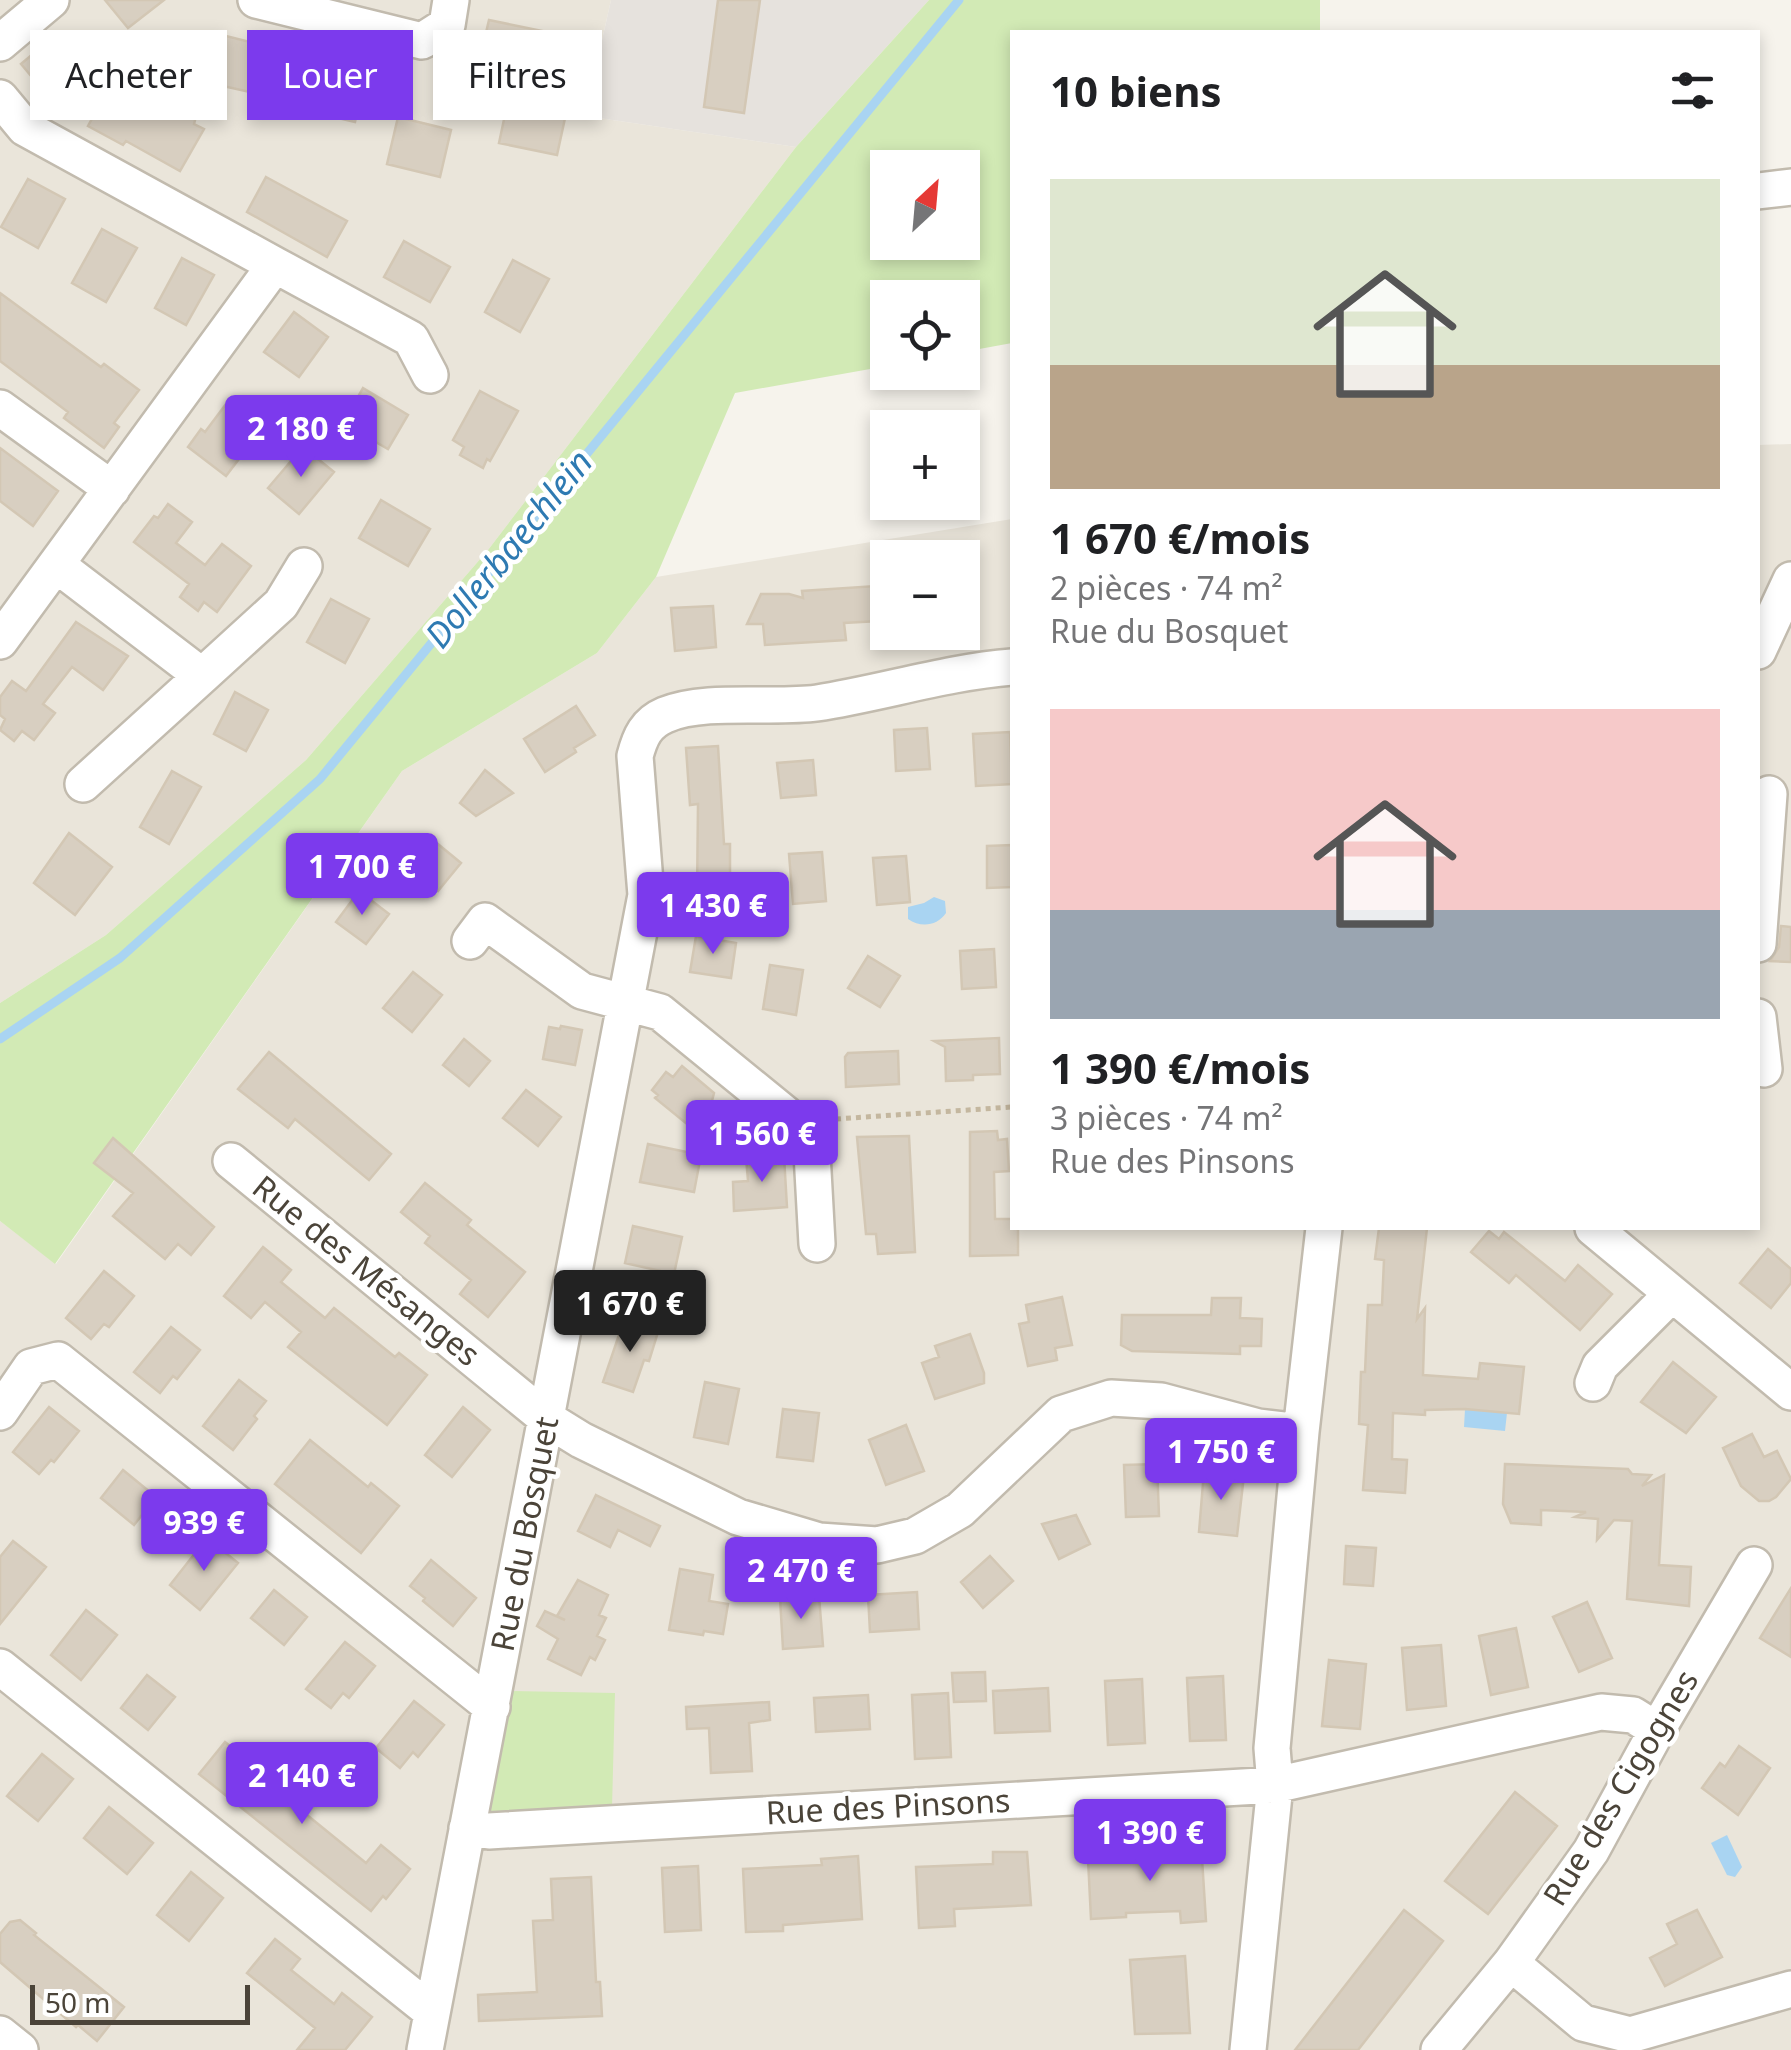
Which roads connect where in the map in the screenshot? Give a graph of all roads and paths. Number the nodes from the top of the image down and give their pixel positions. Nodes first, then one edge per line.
1 (256, 0) edge
2 (452, 0) edge
3 (43, 2) edge
4 (0, 43) edge
5 (0, 98) edge
6 (1791, 187) edge
7 (1760, 191) edge
8 (275, 265) junction
9 (430, 376) dead end
10 (0, 408) edge
11 (112, 489) junction
12 (58, 566) junction
13 (304, 566) dead end
14 (1791, 580) edge
15 (0, 641) edge
16 (1760, 646) edge
17 (1010, 666) edge
18 (202, 676) junction
19 (83, 784) dead end
20 (1773, 794) edge
21 (1760, 924) edge
22 (470, 942) dead end
23 (625, 1002) junction
24 (1760, 1034) edge
25 (1764, 1069) dead end
26 (1010, 1107) edge
27 (804, 1129) junction
28 (231, 1161) dead end
29 (1324, 1230) edge
30 (1595, 1230) edge
31 (817, 1244) dead end
32 (1672, 1294) junction
33 (1593, 1383) dead end
34 (1791, 1392) edge
35 (0, 1412) edge
36 (547, 1419) junction
37 (1301, 1432) junction
38 (1754, 1566) dead end
39 (0, 1668) edge
40 (492, 1707) junction
41 (1657, 1730) junction
42 (1275, 1785) junction
43 (468, 1828) junction
44 (1511, 1963) junction
45 (1791, 1989) edge
46 (432, 2012) junction
47 (0, 2034) edge
48 (20, 2050) edge
49 (425, 2050) edge
50 (1248, 2050) edge
51 (1438, 2050) edge

1 - 2 street
3 - 4 street
5 - 8 street
6 - 7 street
8 - 9 street
8 - 11 street
10 - 11 street
11 - 12 street
12 - 15 street
12 - 18 street
13 - 18 street
14 - 16 street
17 - 23 street, Rue du Bosquet
18 - 19 street
20 - 21 street
22 - 23 street
23 - 27 street
23 - 36 street, Rue du Bosquet
24 - 25 street
26 - 27 path
27 - 31 street
28 - 36 street, Rue des Mésanges
29 - 37 street
30 - 32 street
32 - 33 street
32 - 34 street
35 - 40 street
36 - 37 street, Rue des Mésanges
36 - 40 street, Rue du Bosquet
37 - 42 street
38 - 41 street, Rue des Cigognes
39 - 46 street
40 - 43 street, Rue du Bosquet
41 - 42 street, Rue des Pinsons
41 - 44 street, Rue des Cigognes
42 - 43 street, Rue des Pinsons
42 - 50 street
43 - 46 street, Rue du Bosquet
44 - 45 street
44 - 51 street, Rue des Cigognes
46 - 49 street, Rue du Bosquet
47 - 48 street

